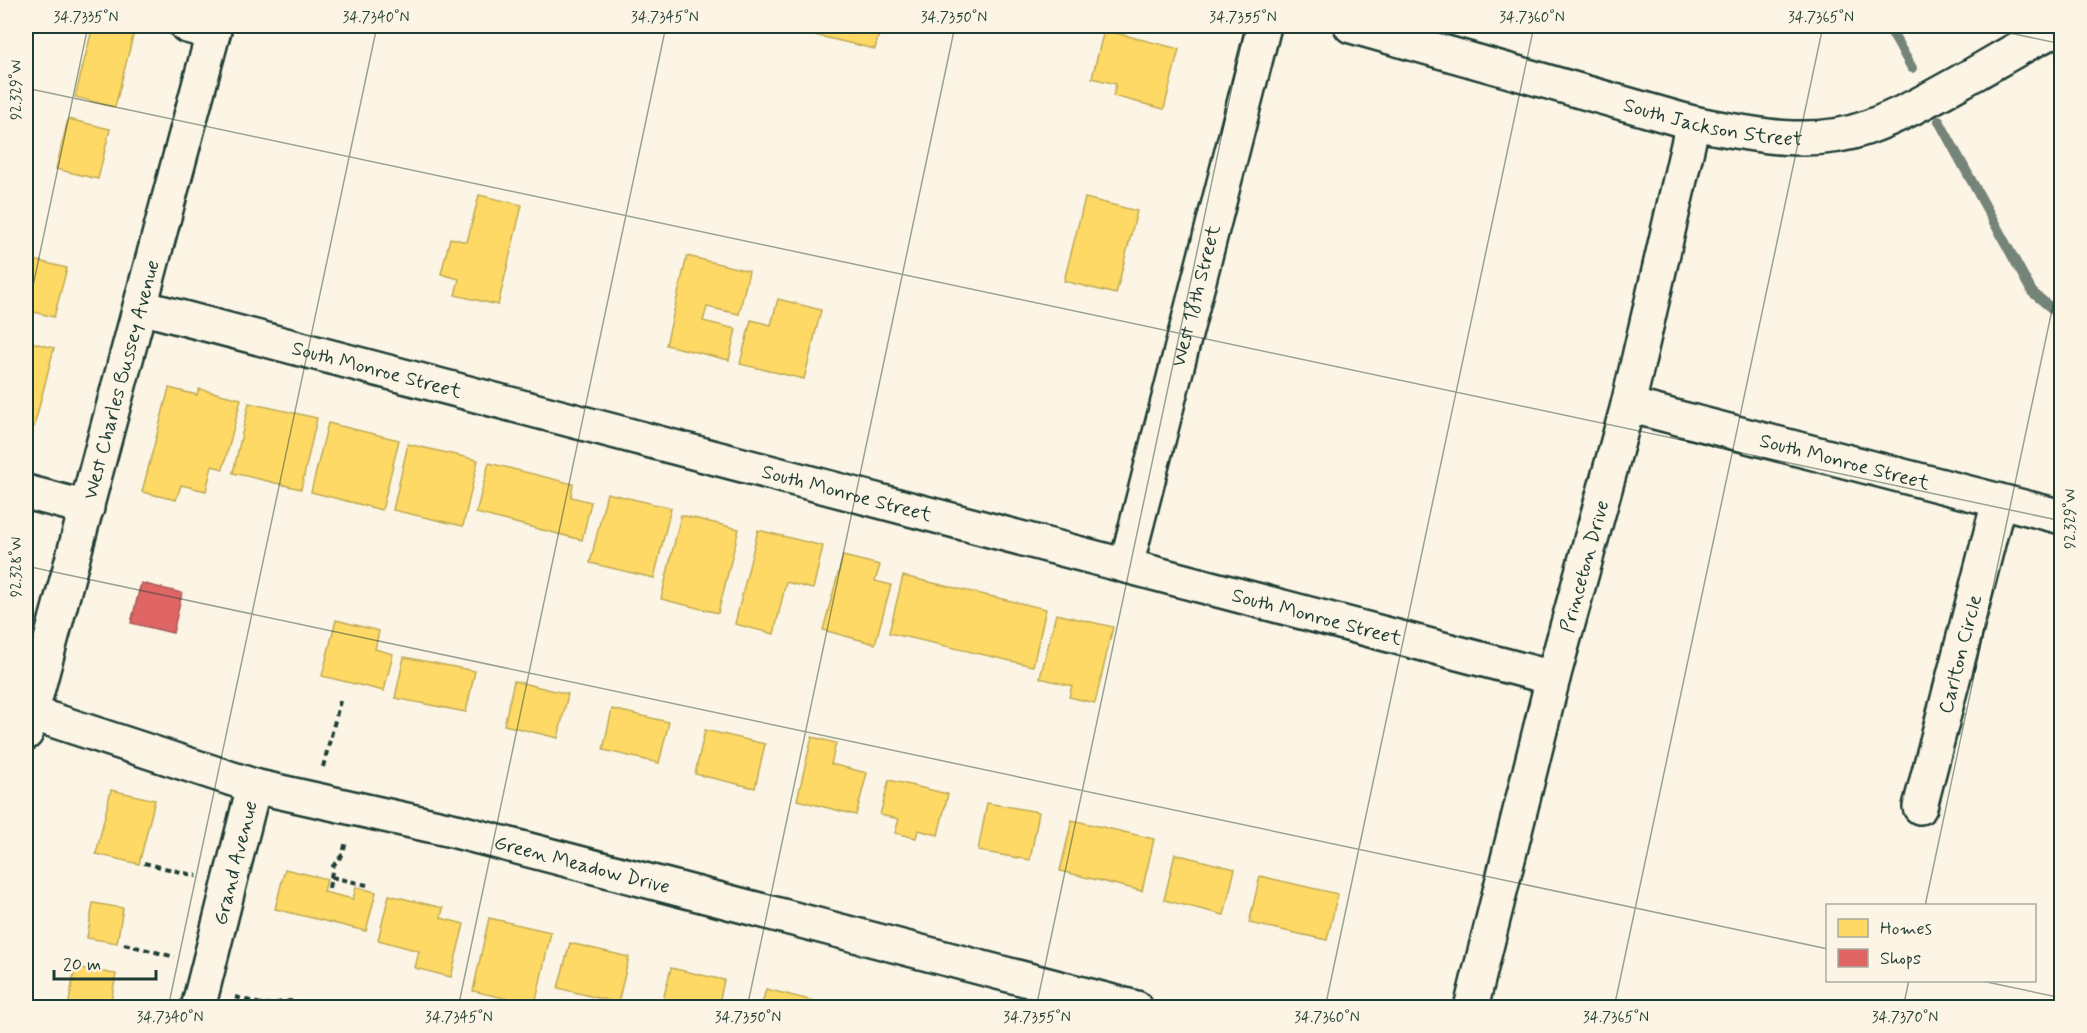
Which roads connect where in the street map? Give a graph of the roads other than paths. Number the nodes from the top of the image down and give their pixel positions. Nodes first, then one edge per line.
1 (1264, 26) edge
2 (1351, 26) edge
3 (2061, 27) edge
4 (205, 28) edge
5 (1693, 123) junction
6 (141, 307) junction
7 (1628, 405) junction
8 (26, 492) edge
9 (1999, 501) junction
10 (87, 507) junction
11 (2061, 517) edge
12 (1126, 566) junction
13 (1553, 678) junction
14 (28, 723) edge
15 (254, 786) junction
16 (1920, 807) dead end
17 (203, 987) edge
18 (1136, 1008) edge
19 (1471, 1008) edge

1 - 12 street, West 18th Street
2 - 5 street, South Jackson Street
3 - 5 street, South Jackson Street
4 - 6 street, West Charles Bussey Avenue
5 - 7 street, Princeton Drive
6 - 10 street, West Charles Bussey Avenue
6 - 12 street, South Monroe Street
7 - 9 street, South Monroe Street
7 - 13 street, Princeton Drive
8 - 10 street
9 - 11 street, South Monroe Street
9 - 16 street, Carlton Circle
10 - 14 street, West Charles Bussey Avenue
12 - 13 street, South Monroe Street
13 - 19 street, Princeton Drive
14 - 15 street, Green Meadow Drive
15 - 17 street, Grand Avenue
15 - 18 street, Green Meadow Drive

